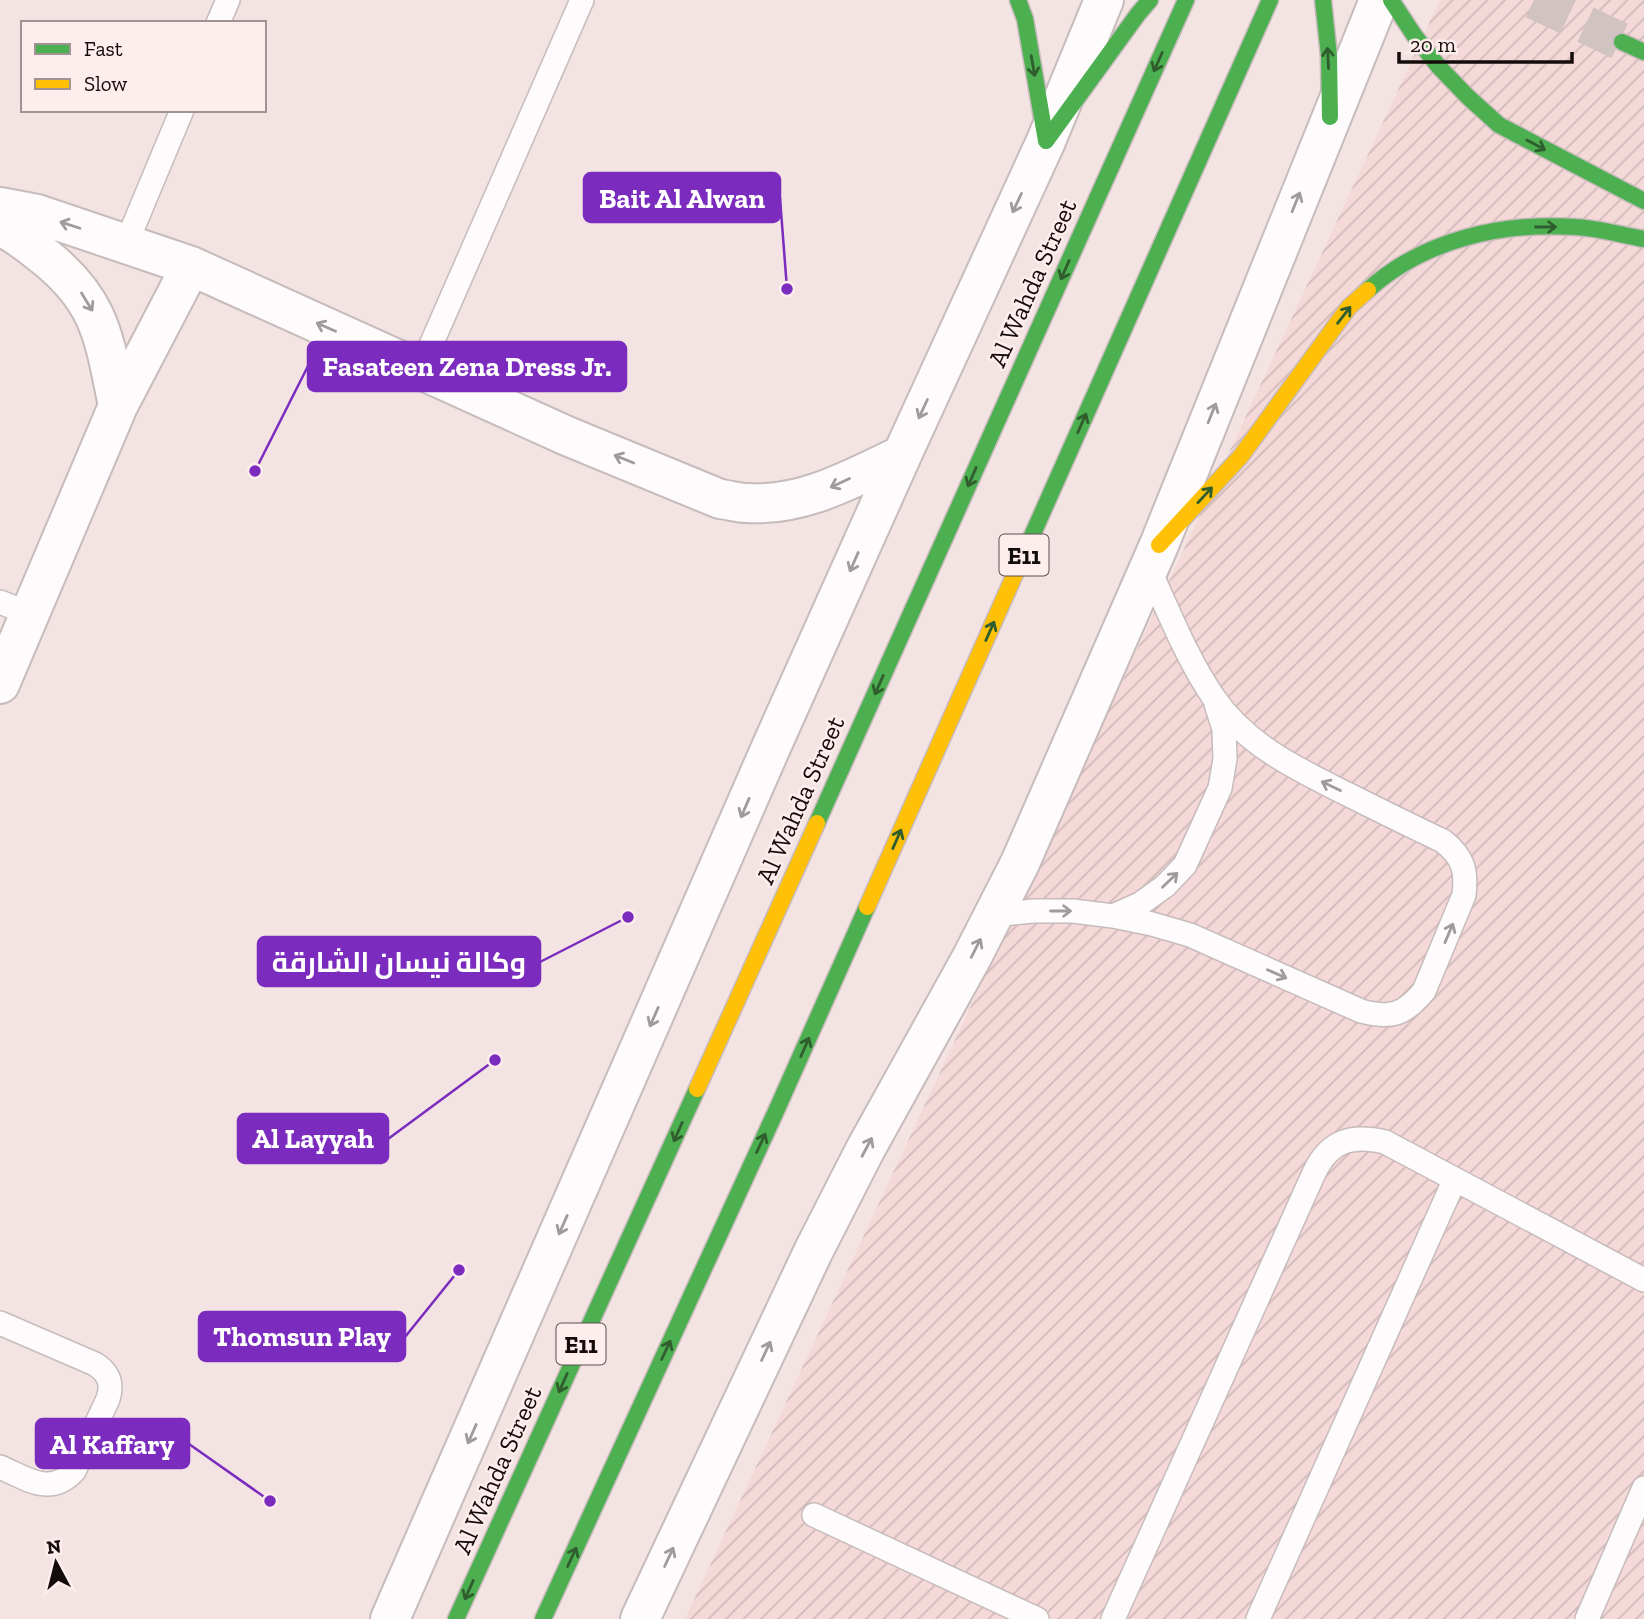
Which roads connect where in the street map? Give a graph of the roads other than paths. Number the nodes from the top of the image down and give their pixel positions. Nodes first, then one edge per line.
1 (228, 0) edge
2 (582, 0) edge
3 (1018, 0) edge
4 (1104, 0) edge
5 (1150, 0) edge
6 (1186, 0) edge
7 (1270, 0) edge
8 (1323, 0) edge
9 (1379, 0) edge
10 (1391, 0) edge
11 (219, 21) edge
12 (1424, 23) dead end
13 (1622, 42) tunnel mouth
14 (1644, 52) edge
15 (1434, 63) junction
16 (181, 112) edge
17 (1330, 117) junction
18 (1046, 141) junction
19 (1644, 201) edge
20 (0, 207) edge
21 (0, 226) edge
22 (1644, 239) edge
23 (126, 244) junction
24 (191, 266) junction
25 (420, 370) junction
26 (118, 406) junction
27 (902, 455) junction
28 (1154, 557) junction
29 (15, 608) edge
30 (0, 684) edge
31 (1215, 700) junction
32 (993, 915) junction
33 (1113, 916) junction
34 (1455, 1179) junction
35 (1644, 1280) edge
36 (0, 1323) edge
37 (0, 1467) edge
38 (1644, 1488) edge
39 (814, 1515) dead end
40 (390, 1619) edge
41 (456, 1619) edge
42 (543, 1619) edge
43 (640, 1619) edge
44 (1037, 1619) edge
45 (1113, 1619) edge
46 (1258, 1619) edge
47 (1587, 1619) edge

1 - 11 lane
2 - 25 lane
3 -> 18 highway
4 - 18 street
5 - 18 highway
6 -> 41 highway, Al Wahda Street / E11
42 -> 7 highway, E11
17 -> 8 highway
9 - 17 street
10 - 15 highway
12 - 15 highway
13 - 14 highway
15 -> 19 highway
16 - 23 lane
28 -> 17 street
18 -> 27 street
23 -> 20 street
21 -> 26 street
28 -> 22 highway
23 - 24 street
25 -> 24 street
24 - 26 street
27 -> 25 street
26 - 29 street
27 -> 40 street
28 - 31 lane
28 - 32 street
29 - 30 street
33 -> 31 lane
33 -> 31 lane
32 -> 33 lane
43 -> 32 street
34 - 35 lane
34 - 45 lane
34 - 46 lane
36 - 37 lane
38 - 47 lane
39 - 44 lane

